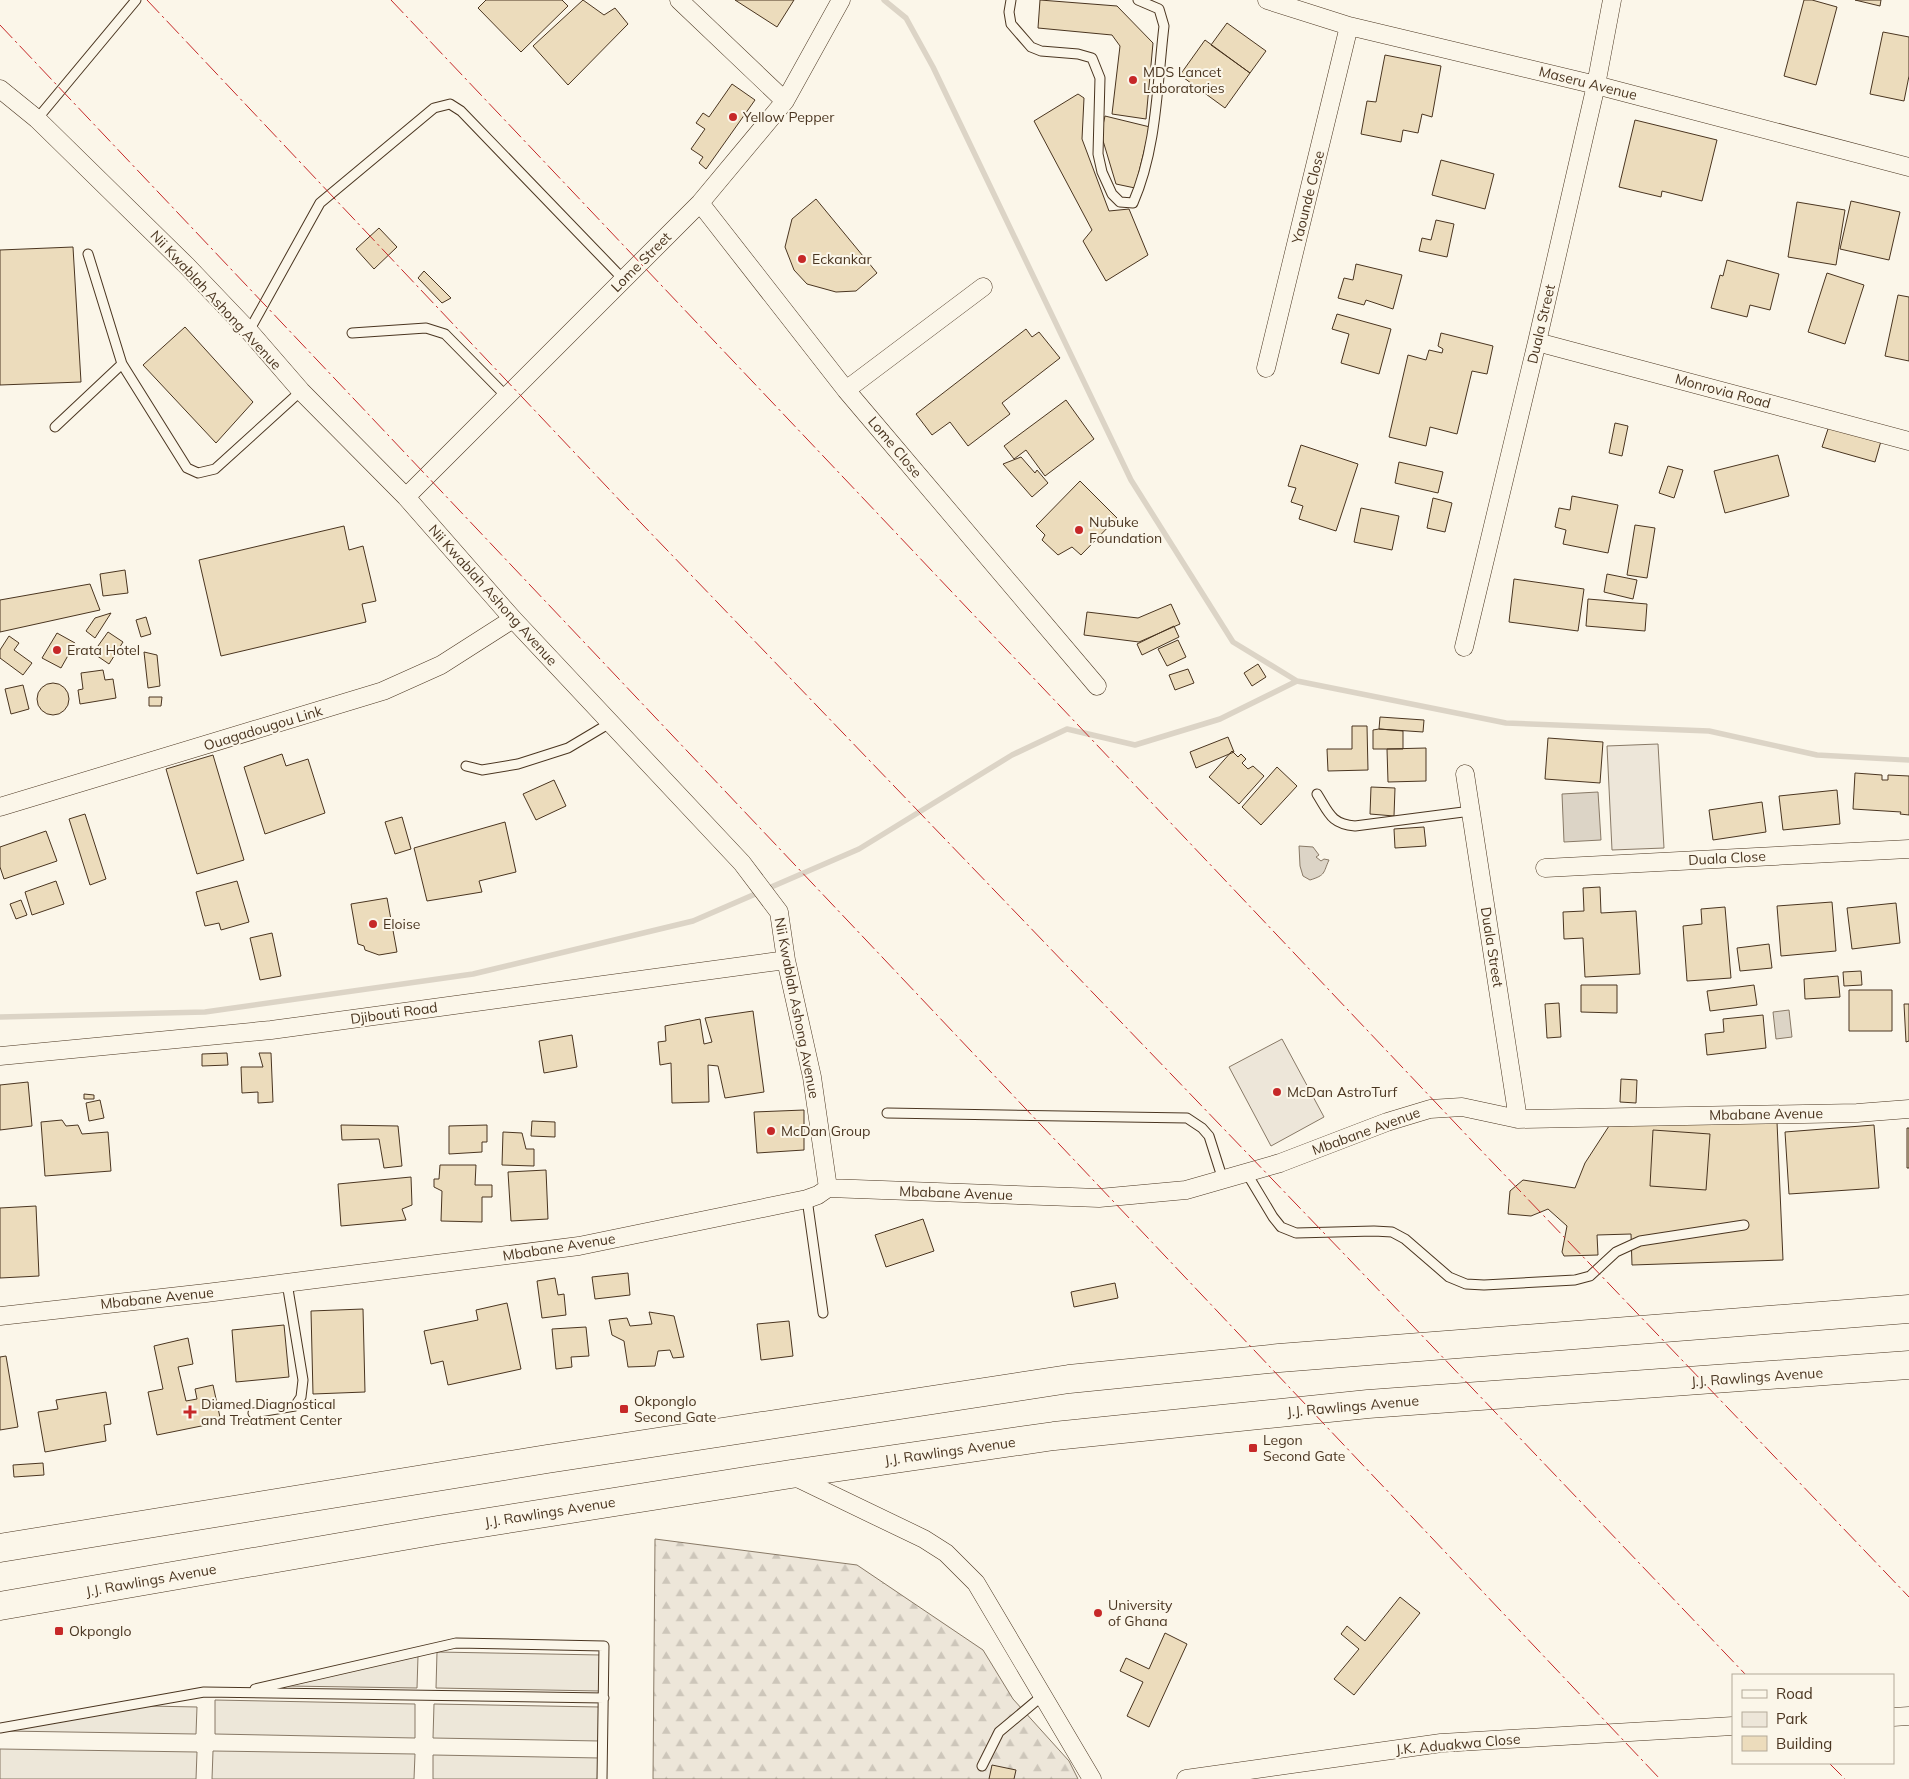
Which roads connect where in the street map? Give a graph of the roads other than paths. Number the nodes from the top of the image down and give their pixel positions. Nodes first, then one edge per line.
1 (136, 0) edge
2 (679, 0) edge
3 (841, 0) edge
4 (1011, 0) edge
5 (1138, 0) edge
6 (1267, 0) edge
7 (1612, 0) edge
8 (1349, 26) junction
9 (1596, 84) junction
10 (0, 89) edge
11 (784, 101) junction
12 (37, 119) junction
13 (1909, 167) edge
14 (700, 203) junction
15 (88, 254) dead end
16 (623, 280) junction
17 (983, 287) dead end
18 (249, 331) junction
19 (352, 333) dead end
20 (1537, 342) junction
21 (122, 364) junction
22 (1266, 368) dead end
23 (300, 390) junction
24 (846, 390) junction
25 (506, 396) junction
26 (55, 426) dead end
27 (1909, 441) edge
28 (406, 496) junction
29 (513, 619) junction
30 (1464, 647) dead end
31 (1097, 686) dead end
32 (610, 723) junction
33 (466, 766) dead end
34 (1466, 774) dead end
35 (1317, 794) dead end
36 (0, 807) edge
37 (1472, 812) junction
38 (1909, 849) edge
39 (1544, 868) dead end
40 (786, 960) junction
41 (0, 1056) edge
42 (1909, 1109) edge
43 (887, 1113) dead end
44 (1518, 1120) junction
45 (1246, 1172) junction
46 (1223, 1180) junction
47 (828, 1188) junction
48 (807, 1199) junction
49 (1744, 1225) dead end
50 (287, 1283) junction
51 (1909, 1309) edge
52 (823, 1314) dead end
53 (0, 1316) edge
54 (1909, 1365) edge
55 (253, 1414) dead end
56 (790, 1474) junction
57 (0, 1548) edge
58 (0, 1606) edge
59 (240, 1693) junction
60 (1042, 1696) junction
61 (604, 1698) junction
62 (1909, 1716) edge
63 (1894, 1717) edge
64 (1732, 1726) edge
65 (0, 1728) edge
66 (982, 1766) dead end
67 (602, 1779) edge
68 (1092, 1779) edge
69 (1186, 1779) edge

1 - 12 lane
2 - 11 street
3 - 11 street, Lome Street
4 - 5 lane
6 - 8 street, Maseru Avenue
7 - 9 street, Duala Street
8 - 9 street, Maseru Avenue
8 - 22 street, Yaounde Close
9 - 13 street, Maseru Avenue
9 - 20 street, Duala Street
10 - 12 street, Nii Kwablah Ashong Avenue
11 - 14 street, Lome Street
12 - 18 street, Nii Kwablah Ashong Avenue
14 - 16 street, Lome Street
14 - 24 street, Lome Close
15 - 21 lane
16 - 18 lane
16 - 25 street, Lome Street
17 - 24 street
18 - 23 street, Nii Kwablah Ashong Avenue
19 - 25 lane
20 - 27 street, Monrovia Road
20 - 30 street, Duala Street
21 - 23 lane
21 - 26 lane
23 - 28 street, Nii Kwablah Ashong Avenue
24 - 31 street, Lome Close
25 - 28 street, Lome Street
28 - 29 street, Nii Kwablah Ashong Avenue
29 - 32 street, Nii Kwablah Ashong Avenue
29 - 36 street, Ouagadougou Link
32 - 33 lane
32 - 40 street, Nii Kwablah Ashong Avenue
34 - 37 street, Duala Street
35 - 37 lane
37 - 44 street, Duala Street
38 - 39 street, Duala Close
40 - 41 street, Djibouti Road
40 - 47 street, Nii Kwablah Ashong Avenue
42 - 44 street, Mbabane Avenue
43 - 46 lane
44 - 45 street, Mbabane Avenue
45 - 46 street, Mbabane Avenue
45 - 49 lane
46 - 47 street, Mbabane Avenue
47 - 48 street, Mbabane Avenue
48 - 50 street, Mbabane Avenue
48 - 52 lane
50 - 53 street, Mbabane Avenue
50 - 55 lane
51 - 57 highway
54 - 56 highway, J.J. Rawlings Avenue
56 - 58 highway, J.J. Rawlings Avenue
56 - 60 street
59 - 61 lane
59 - 61 lane
59 - 65 lane
60 - 66 lane
60 - 68 street
61 - 67 lane
62 - 63 street
64 - 69 street, J.K. Aduakwa Close

